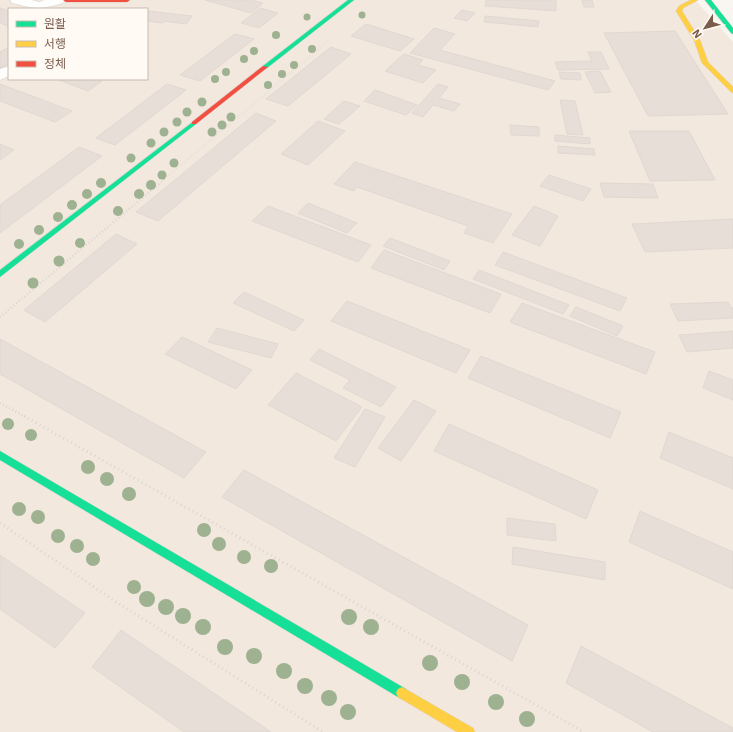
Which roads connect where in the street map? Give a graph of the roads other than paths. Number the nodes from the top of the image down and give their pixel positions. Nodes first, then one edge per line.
1 (17, 0) edge
2 (58, 0) edge
3 (66, 0) edge
4 (127, 0) edge
5 (352, 0) edge
6 (695, 0) edge
7 (708, 0) edge
8 (42, 8) edge
9 (733, 32) edge
10 (733, 91) edge
11 (0, 274) edge
12 (0, 455) edge
13 (469, 732) edge

1 - 8 street
2 - 8 street
3 - 4 main road
5 - 11 main road
6 - 10 main road
7 - 9 main road
12 - 13 main road

